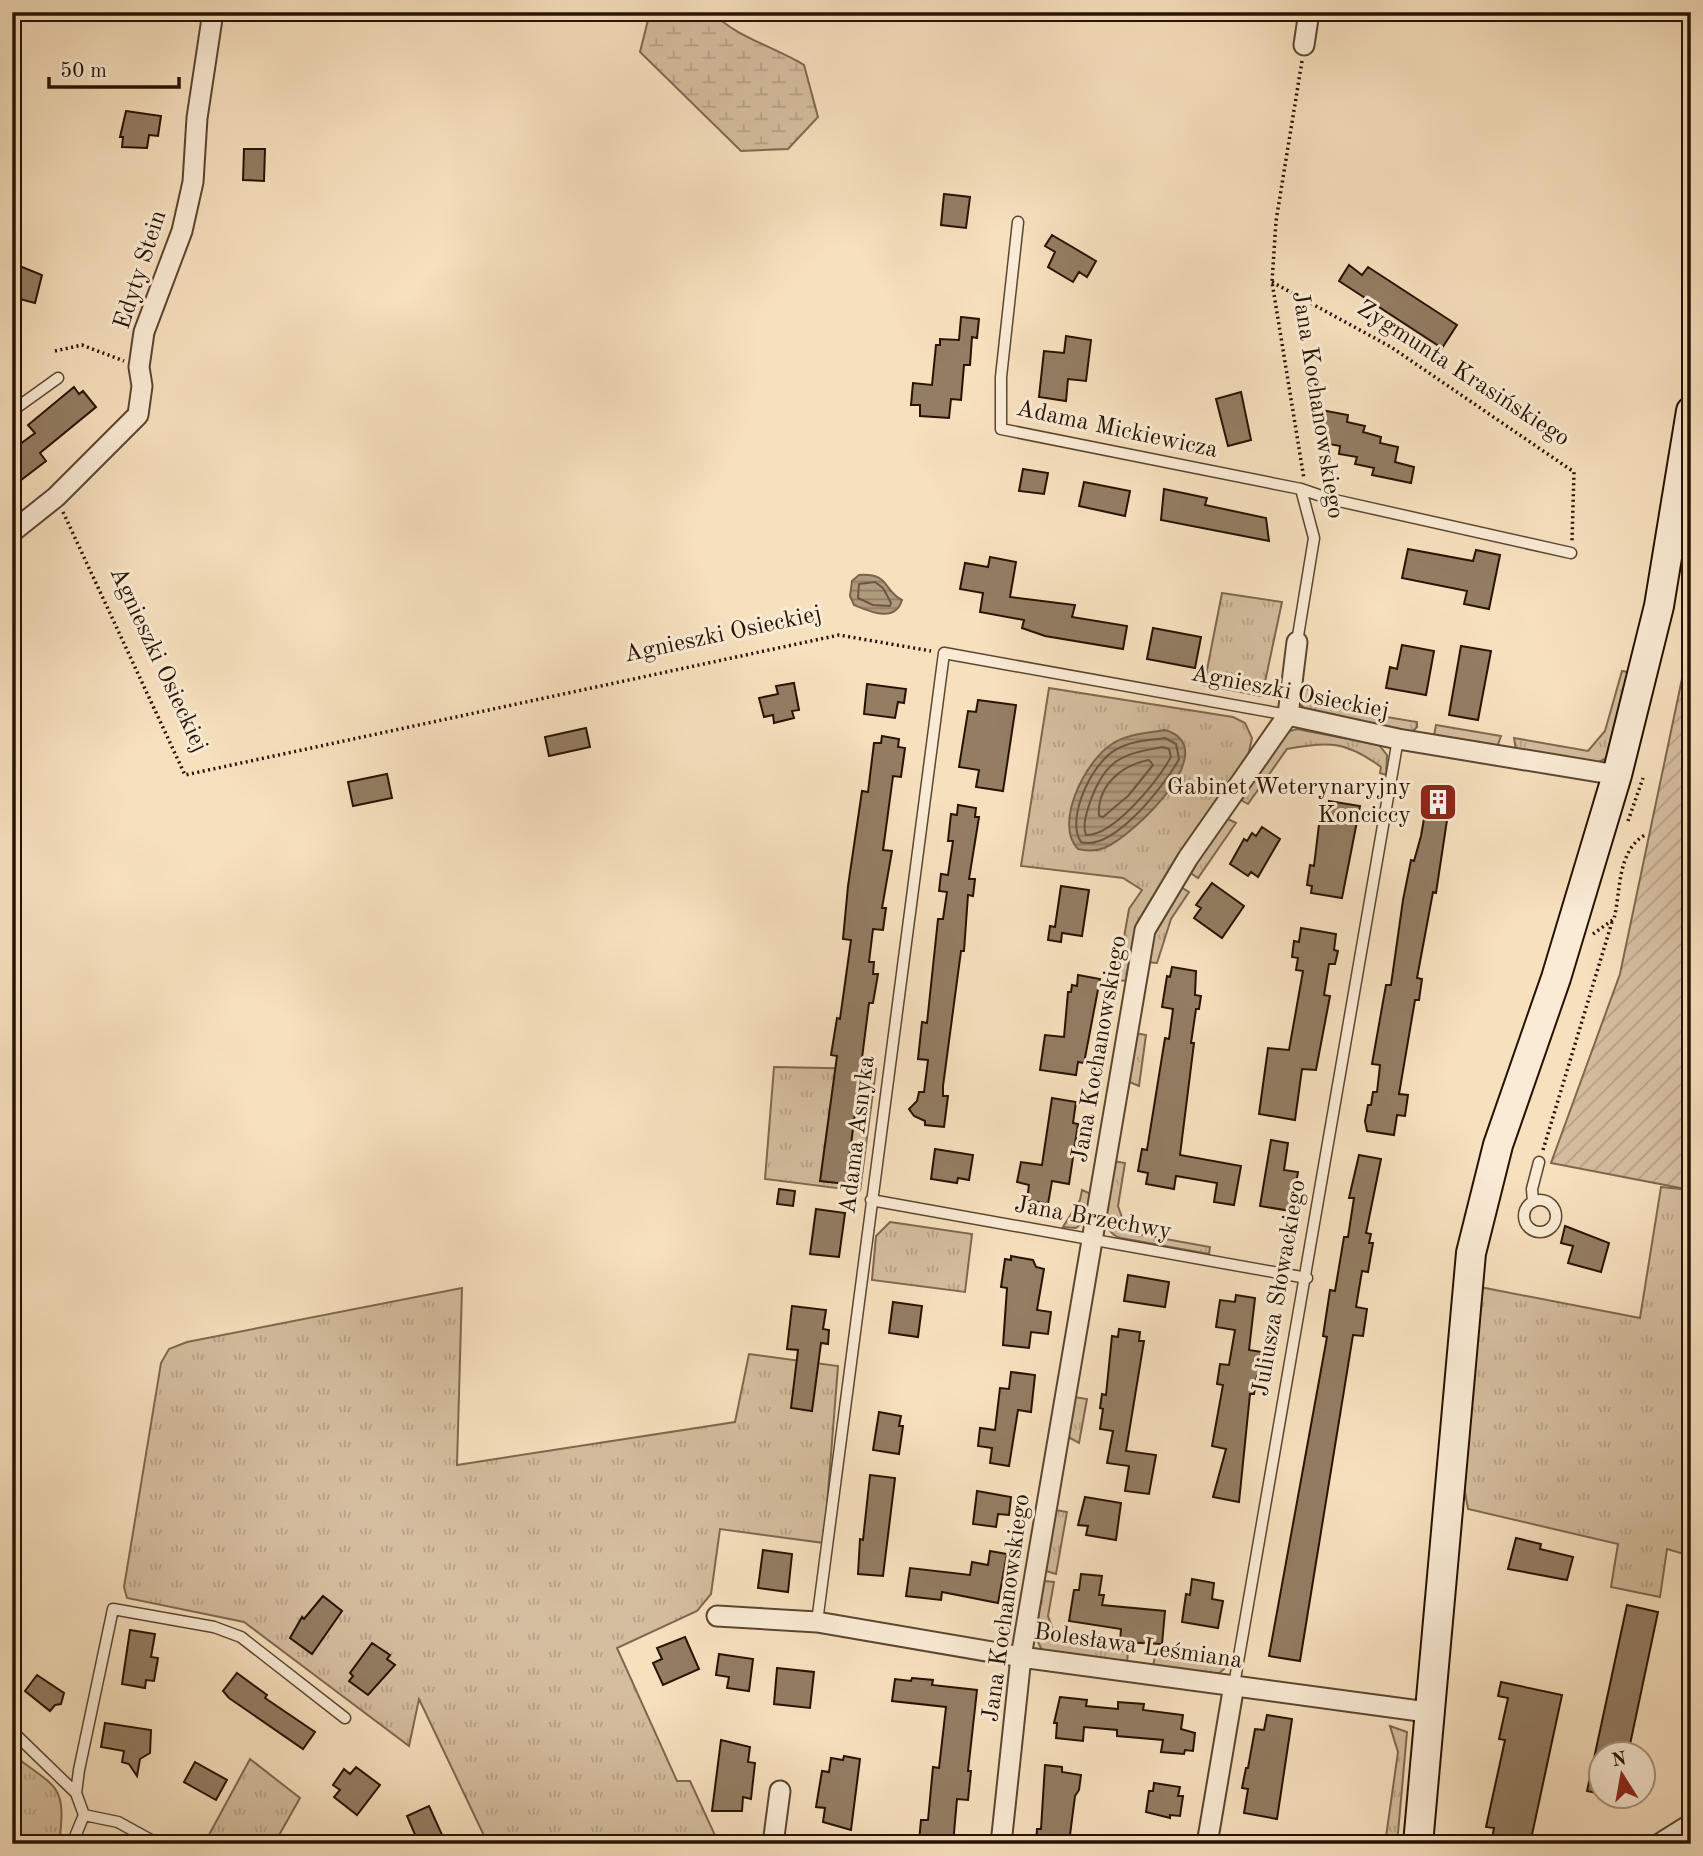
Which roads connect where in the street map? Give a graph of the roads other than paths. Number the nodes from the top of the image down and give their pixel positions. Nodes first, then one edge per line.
1 (213, 12) edge
2 (1309, 12) edge
3 (1304, 46) road end
4 (1018, 222) dead end
5 (58, 378) dead end
6 (12, 411) edge
7 (1691, 411) edge
8 (1301, 489) junction
9 (12, 532) edge
10 (1571, 553) road end
11 (1297, 642) joint
12 (944, 653) joint
13 (1288, 715) junction
14 (1398, 739) junction
15 (1630, 776) junction
16 (1539, 1162) road end
17 (871, 1200) junction
18 (1533, 1202) dead end
19 (1092, 1241) junction
20 (1307, 1278) junction
21 (717, 1616) dead end
22 (817, 1622) junction
23 (1021, 1657) junction
24 (1234, 1685) junction
25 (1427, 1712) junction
26 (345, 1718) dead end
27 (12, 1731) edge
28 (780, 1791) dead end
29 (76, 1793) junction
30 (85, 1815) junction
31 (1691, 1824) edge
32 (72, 1844) edge
33 (158, 1844) edge
34 (773, 1844) edge
35 (1001, 1844) edge
36 (1207, 1844) edge
37 (1418, 1844) edge
38 (1659, 1844) edge

1 - 9 street, Edyty Stein
2 - 3 street
4 - 8 lane, Adama Mickiewicza
5 - 6 lane
7 - 15 street
8 - 10 lane
8 - 11 lane, Jana Kochanowskiego
11 - 13 street, Jana Kochanowskiego
12 - 13 lane, Agnieszki Osieckiej
12 - 17 lane, Adama Asnyka
13 - 14 street, Agnieszki Osieckiej
13 - 19 street, Jana Kochanowskiego
14 - 15 street, Agnieszki Osieckiej
14 - 20 lane, Juliusza Słowackiego
15 - 25 street
16 - 18 lane
17 - 19 lane, Jana Brzechwy
17 - 22 lane, Adama Asnyka
19 - 20 lane, Jana Brzechwy
19 - 23 street, Jana Kochanowskiego
20 - 24 lane, Juliusza Słowackiego
21 - 22 street, Bolesława Leśmiana
22 - 23 street, Bolesława Leśmiana
23 - 24 street, Bolesława Leśmiana
23 - 35 street, Jana Kochanowskiego
24 - 25 street, Bolesława Leśmiana
24 - 36 street, Juliusza Słowackiego
25 - 37 street
26 - 29 lane
27 - 29 lane
28 - 34 street
29 - 30 lane
30 - 32 lane
30 - 33 lane
31 - 38 street

